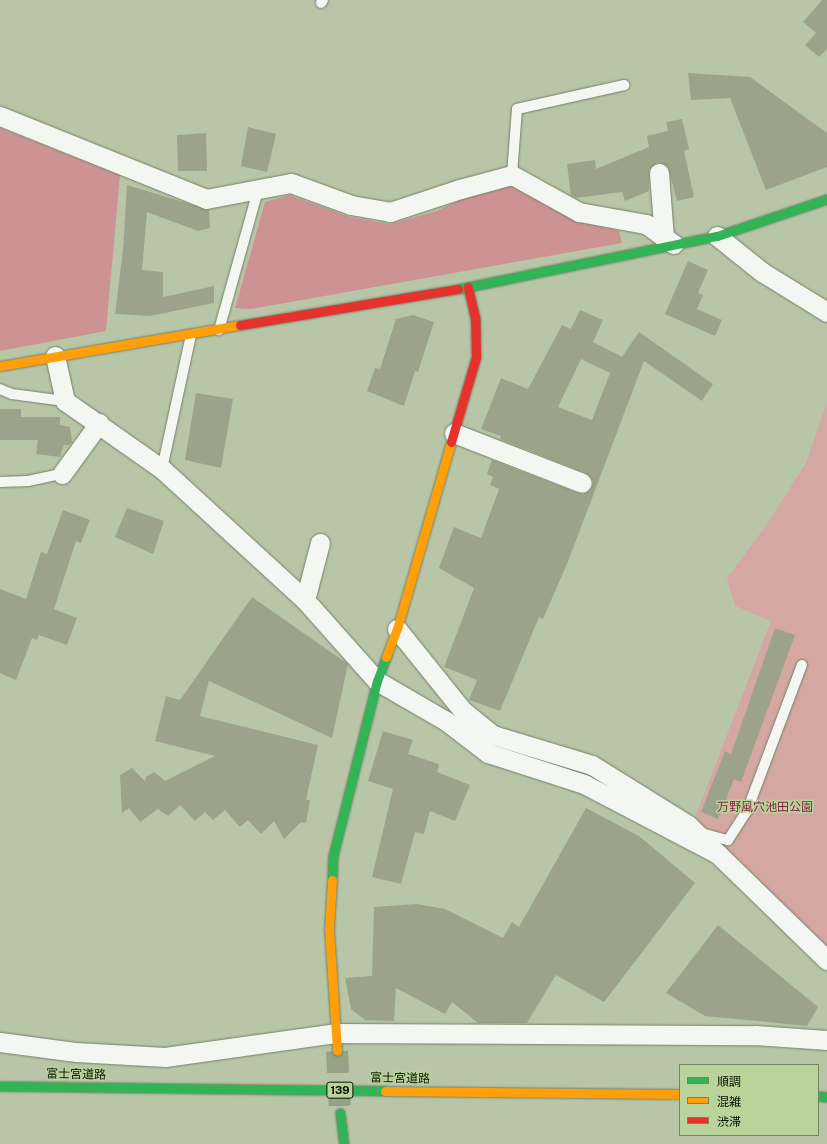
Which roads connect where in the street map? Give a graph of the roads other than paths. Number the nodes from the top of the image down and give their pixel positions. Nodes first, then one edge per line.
1 (624, 85) dead end
2 (0, 116) edge
3 (659, 173) dead end
4 (512, 176) junction
5 (258, 190) junction
6 (827, 199) edge
7 (717, 236) junction
8 (669, 241) junction
9 (468, 287) junction
10 (827, 312) edge
11 (219, 330) junction
12 (191, 335) junction
13 (55, 356) junction
14 (0, 366) edge
15 (0, 389) edge
16 (66, 400) junction
17 (99, 423) junction
18 (454, 433) junction
19 (162, 469) junction
20 (62, 474) joint
21 (0, 482) edge
22 (582, 483) dead end
23 (320, 543) dead end
24 (305, 600) junction
25 (397, 628) junction
26 (802, 665) dead end
27 (377, 681) junction
28 (696, 832) junction
29 (718, 854) junction
30 (827, 960) edge
31 (827, 1040) edge
32 (0, 1042) edge
33 (336, 1042) junction
34 (0, 1086) edge
35 (679, 1094) edge
36 (340, 1113) tunnel mouth
37 (344, 1144) edge

1 - 4 lane
2 - 5 street
3 - 8 street
4 - 5 street
4 - 8 street
5 - 11 lane
6 - 7 main road
7 - 8 main road
7 - 10 street
8 - 9 main road
9 - 11 main road
9 - 18 main road
11 - 12 main road
12 - 13 main road
12 - 19 lane
13 - 14 main road
13 - 16 street
15 - 16 lane
16 - 17 street
17 - 19 street
17 - 20 street
18 - 22 street
18 - 25 main road
19 - 24 street
20 - 21 lane
23 - 24 street
24 - 27 street
25 - 27 main road
25 - 28 street
26 - 28 lane
27 - 29 street
27 - 33 main road
28 - 29 street
29 - 30 street
31 - 33 street
32 - 33 street
34 - 35 main road, 富士宮道路 / 139
36 - 37 main road

